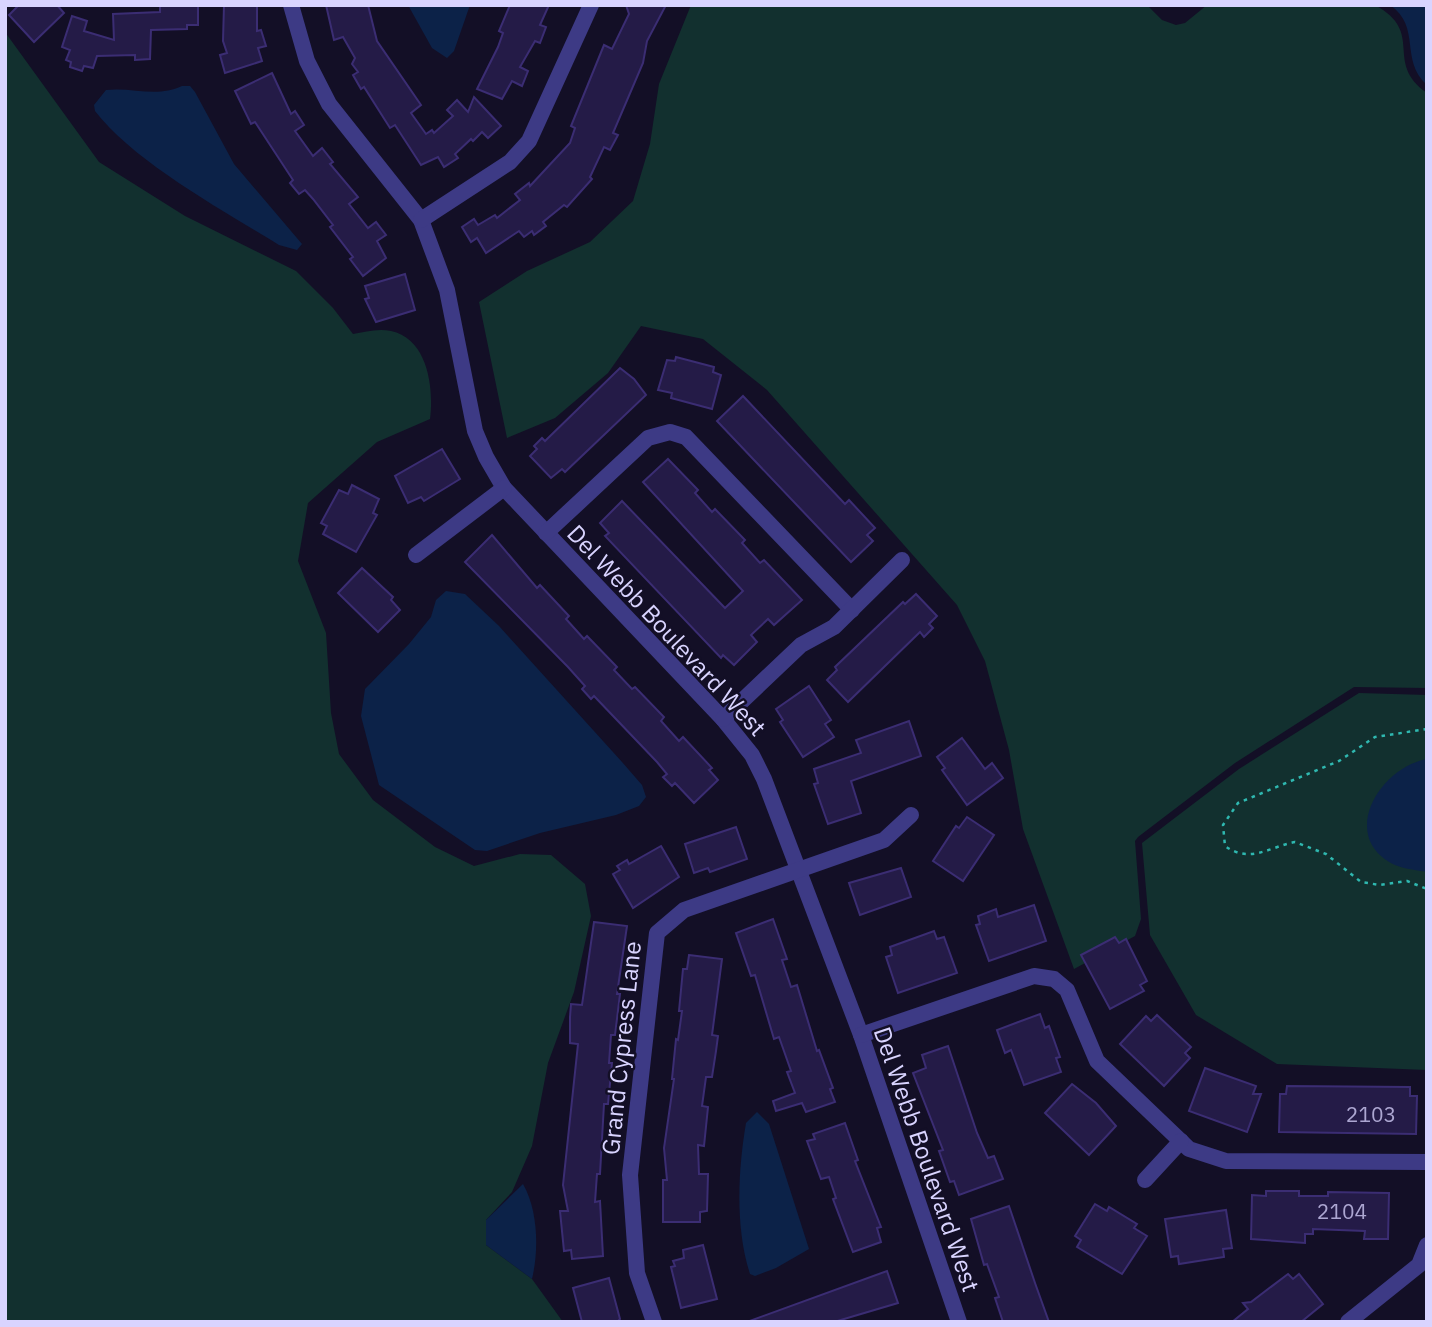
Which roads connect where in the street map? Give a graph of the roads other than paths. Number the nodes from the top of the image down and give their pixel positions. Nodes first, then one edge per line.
1 (291, 5) edge
2 (591, 5) edge
3 (421, 220) junction
4 (504, 488) junction
5 (546, 533) junction
6 (416, 555) dead end
7 (902, 560) dead end
8 (852, 610) junction
9 (723, 719) junction
10 (911, 815) dead end
11 (799, 872) junction
12 (861, 1035) junction
13 (1181, 1141) junction
14 (1427, 1162) edge
15 (1145, 1180) dead end
16 (1427, 1245) edge
17 (953, 1320) edge
18 (654, 1322) edge
19 (1348, 1322) edge

1 - 3 street, Del Webb Boulevard West
2 - 3 street
3 - 4 street, Del Webb Boulevard West
4 - 5 street, Del Webb Boulevard West
4 - 6 street
5 - 8 street
5 - 9 street, Del Webb Boulevard West
7 - 8 street
8 - 9 street
9 - 11 street, Del Webb Boulevard West
10 - 11 street, Grand Cypress Lane
11 - 12 street, Del Webb Boulevard West
11 - 18 street, Grand Cypress Lane
12 - 13 street
12 - 17 street, Del Webb Boulevard West
13 - 14 street
13 - 15 street
16 - 19 street

